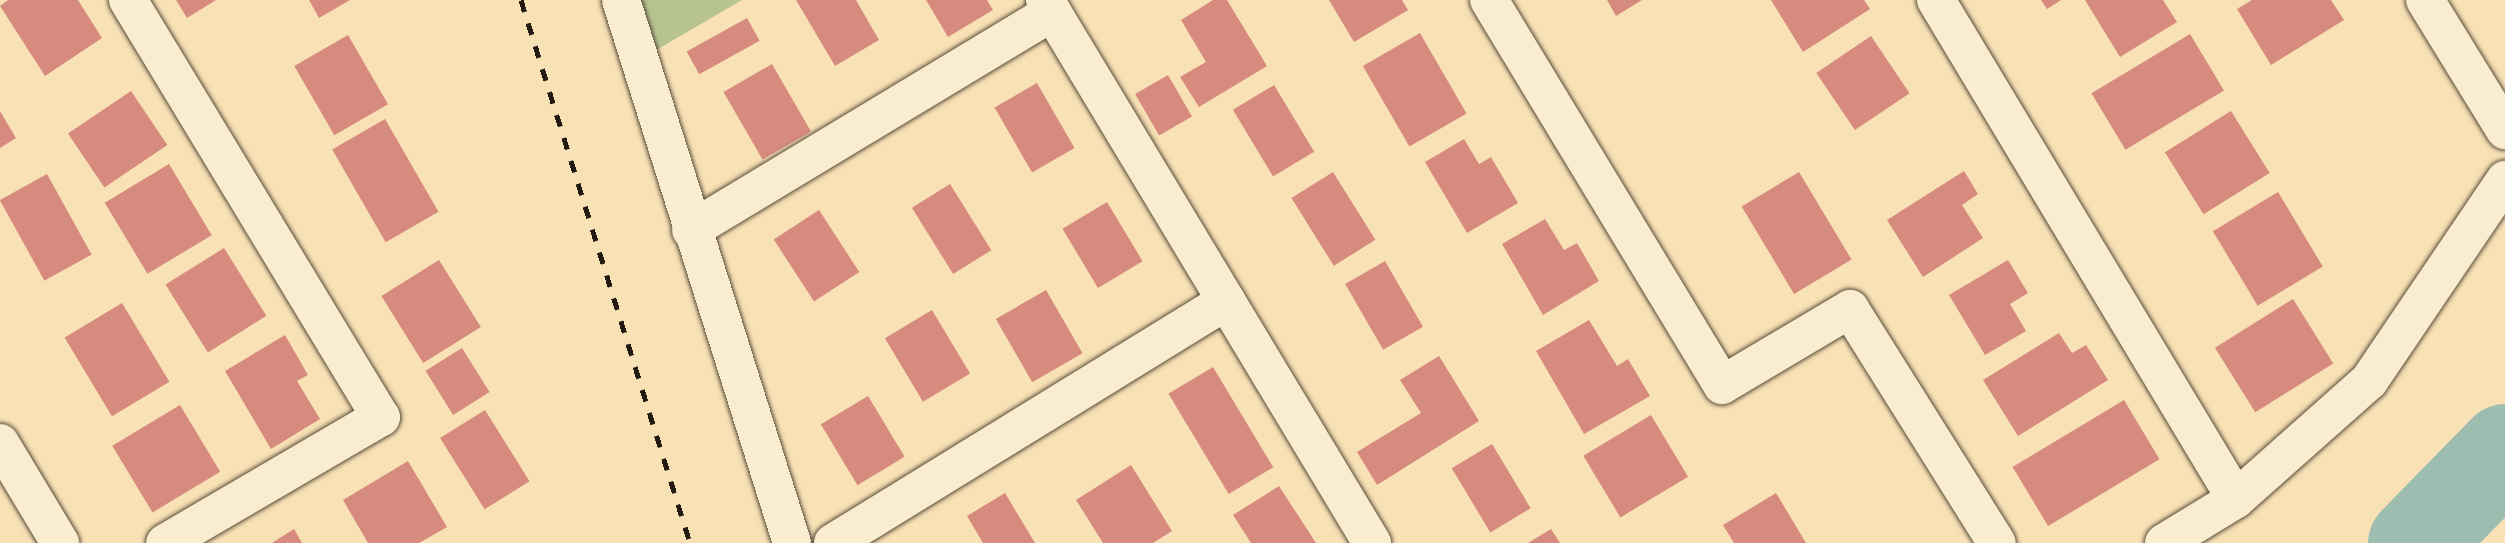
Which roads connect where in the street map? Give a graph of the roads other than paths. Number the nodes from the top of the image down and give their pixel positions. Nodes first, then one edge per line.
1 (128, 0) edge
2 (621, 0) edge
3 (1489, 0) edge
4 (1936, 0) edge
5 (2425, 0) edge
6 (1048, 6) edge
7 (2505, 130) edge
8 (2505, 180) edge
9 (691, 230) junction
10 (1226, 301) junction
11 (0, 443) edge
12 (2236, 499) junction
13 (60, 543) edge
14 (165, 543) edge
15 (792, 543) edge
16 (833, 543) edge
17 (1372, 543) edge
18 (1997, 543) edge
19 (2164, 543) edge

1 - 14 street
2 - 9 street
3 - 18 street
4 - 12 street
5 - 7 street
6 - 9 street
6 - 10 street
8 - 12 street
9 - 15 street
10 - 16 street
10 - 17 street
11 - 13 street
12 - 19 street

